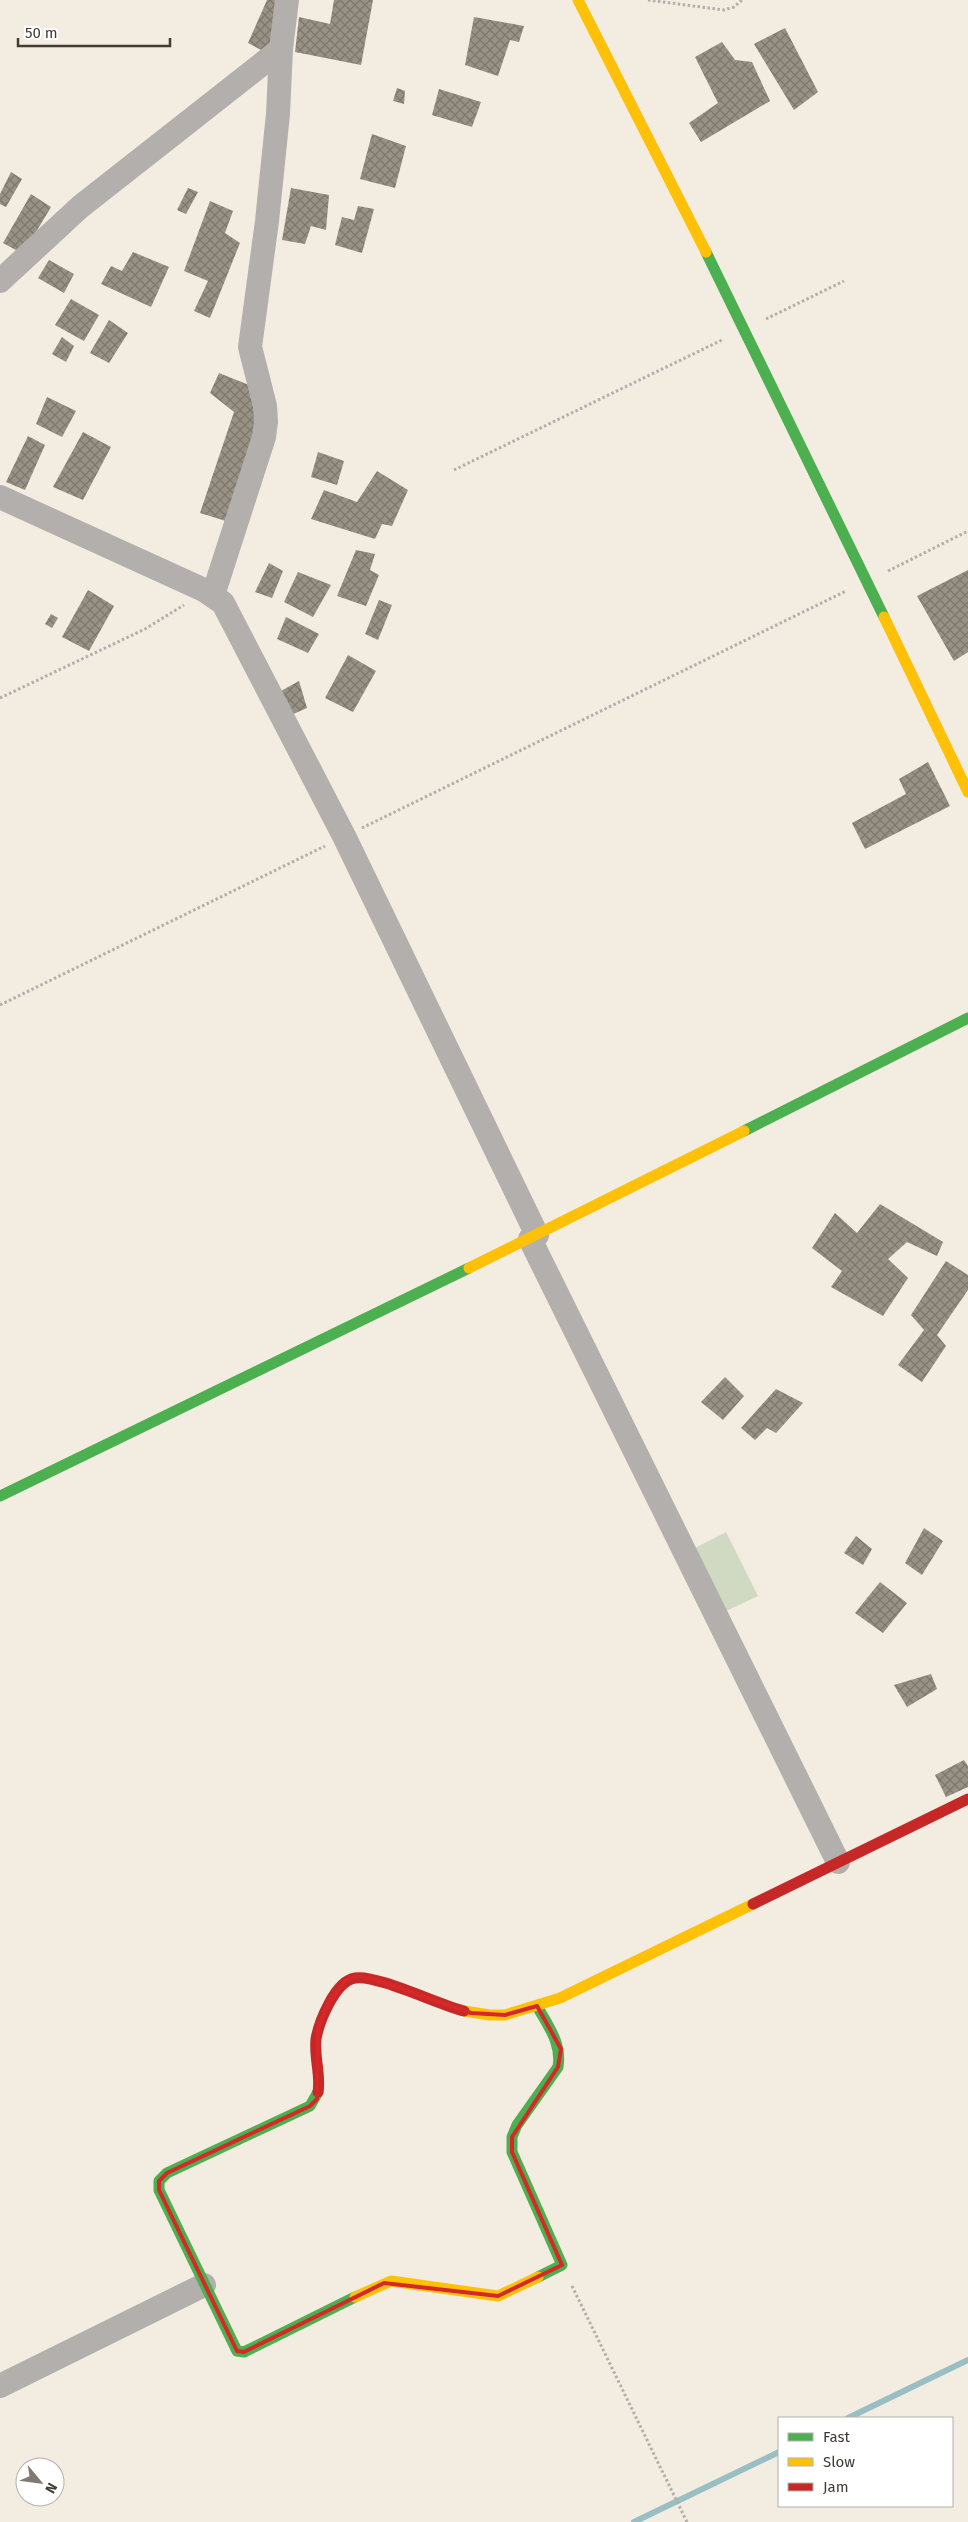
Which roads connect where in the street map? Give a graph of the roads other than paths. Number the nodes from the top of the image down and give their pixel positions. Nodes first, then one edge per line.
1 (287, 0) edge
2 (578, 0) edge
3 (281, 49) junction
4 (0, 281) edge
5 (0, 497) edge
6 (208, 592) junction
7 (968, 792) edge
8 (968, 1018) edge
9 (530, 1224) junction
10 (0, 1496) edge
11 (968, 1799) edge
12 (838, 1862) junction
13 (537, 2006) junction
14 (204, 2285) junction
15 (0, 2386) edge

1 - 3 street
2 - 7 street
3 - 4 street
3 - 6 street
5 - 6 street
6 - 9 street
8 - 9 street
9 - 10 street
9 - 12 street
11 - 12 street
12 - 13 street
13 - 14 street
13 - 14 street
14 - 15 street

